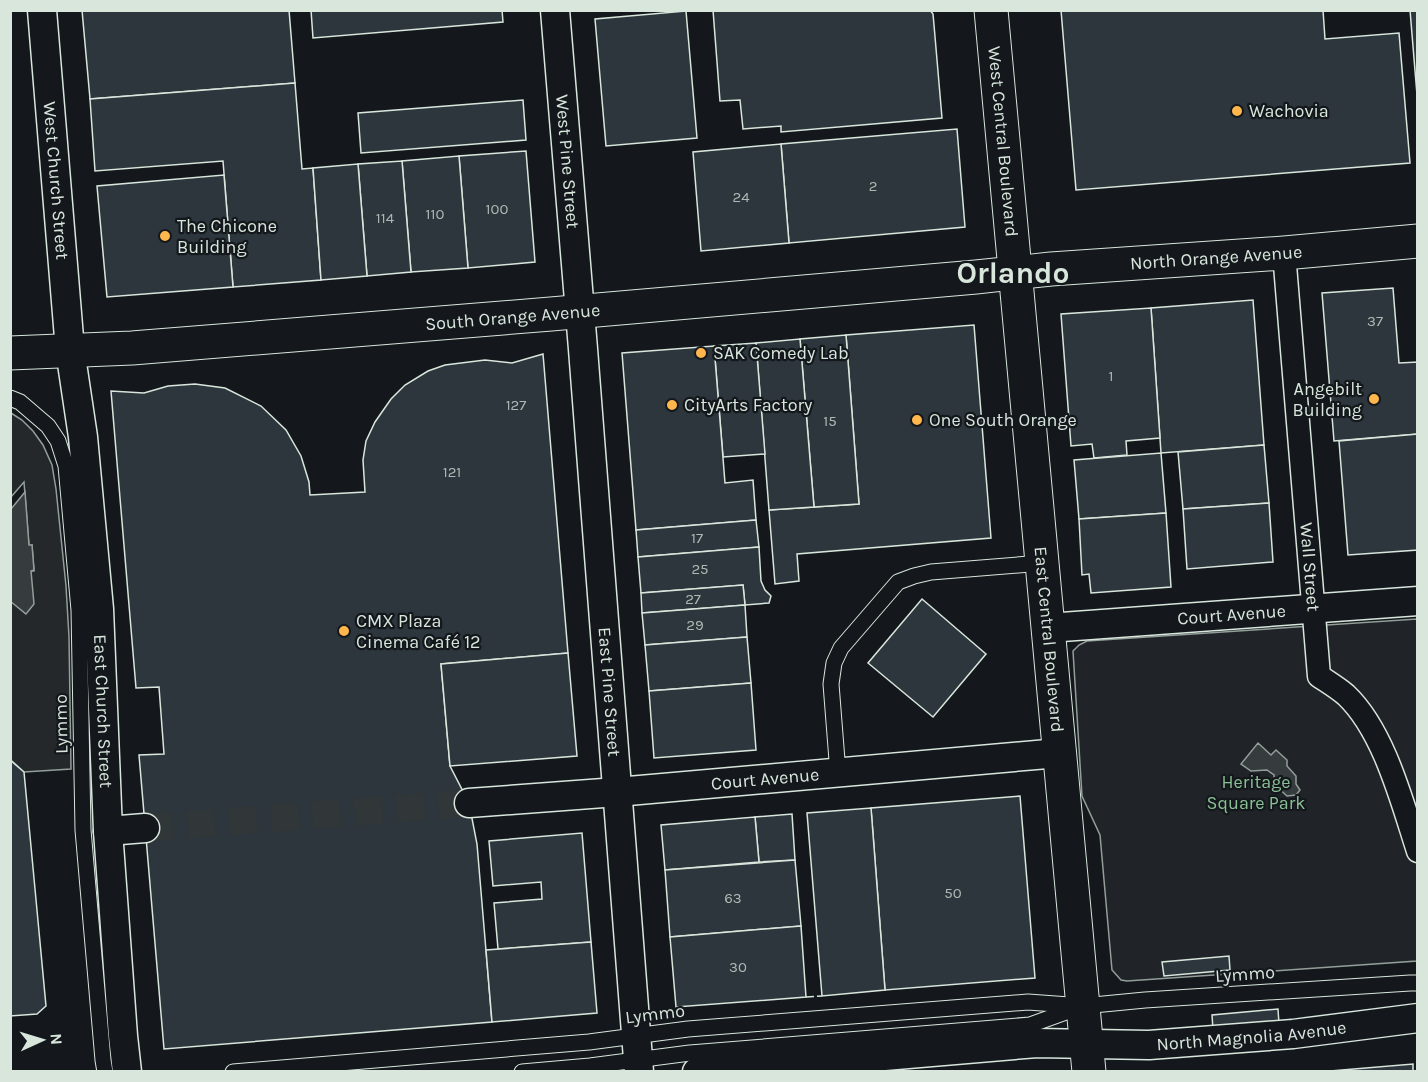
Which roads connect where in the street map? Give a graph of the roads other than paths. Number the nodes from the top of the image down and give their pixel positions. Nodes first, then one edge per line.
1 (42, 10) edge
2 (555, 10) edge
3 (991, 10) edge
4 (1418, 242) edge
5 (1284, 253) junction
6 (1015, 272) junction
7 (580, 311) junction
8 (70, 351) junction
9 (10, 353) edge
10 (10, 398) edge
11 (1042, 563) junction
12 (1418, 601) edge
13 (1313, 609) junction
14 (1048, 628) junction
15 (1059, 753) junction
16 (838, 773) junction
17 (617, 792) junction
18 (469, 803) tunnel mouth
19 (145, 828) tunnel mouth
20 (108, 831) junction
21 (1418, 851) edge
22 (1415, 982) edge
23 (1083, 1006) junction
24 (1418, 1018) edge
25 (638, 1056) edge
26 (1087, 1058) edge
27 (758, 1069) edge
28 (105, 1071) edge
29 (127, 1071) edge
30 (232, 1071) edge
31 (522, 1071) edge
32 (697, 1071) edge

1 - 8 street, West Church Street
2 - 7 street, West Pine Street
3 - 6 main road, West Central Boulevard
4 - 5 main road, North Orange Avenue
5 - 6 main road, North Orange Avenue
5 - 13 street, Wall Street
6 - 7 main road, South Orange Avenue
6 - 11 main road, East Central Boulevard
7 - 8 main road, South Orange Avenue
7 - 17 street, East Pine Street
8 - 9 main road, South Orange Avenue
8 - 20 street, East Church Street
10 - 28 lane, Lymmo
11 - 14 main road, East Central Boulevard
11 - 16 lane
12 - 13 street, Court Avenue
13 - 14 street, Court Avenue
13 - 21 street, Wall Street
14 - 15 main road, East Central Boulevard
15 - 16 street, Court Avenue
15 - 23 main road, East Central Boulevard
16 - 17 street, Court Avenue
17 - 18 street, Court Avenue
17 - 25 street, East Pine Street
19 - 20 street
20 - 29 street, East Church Street
22 - 23 lane, Lymmo
23 - 25 lane, Lymmo
23 - 25 lane, Lymmo
23 - 26 main road, East Central Boulevard
24 - 26 street, North Magnolia Avenue
25 - 30 lane, Lymmo
25 - 31 lane, Lymmo
26 - 27 street, North Magnolia Avenue
27 - 32 street, North Magnolia Avenue

